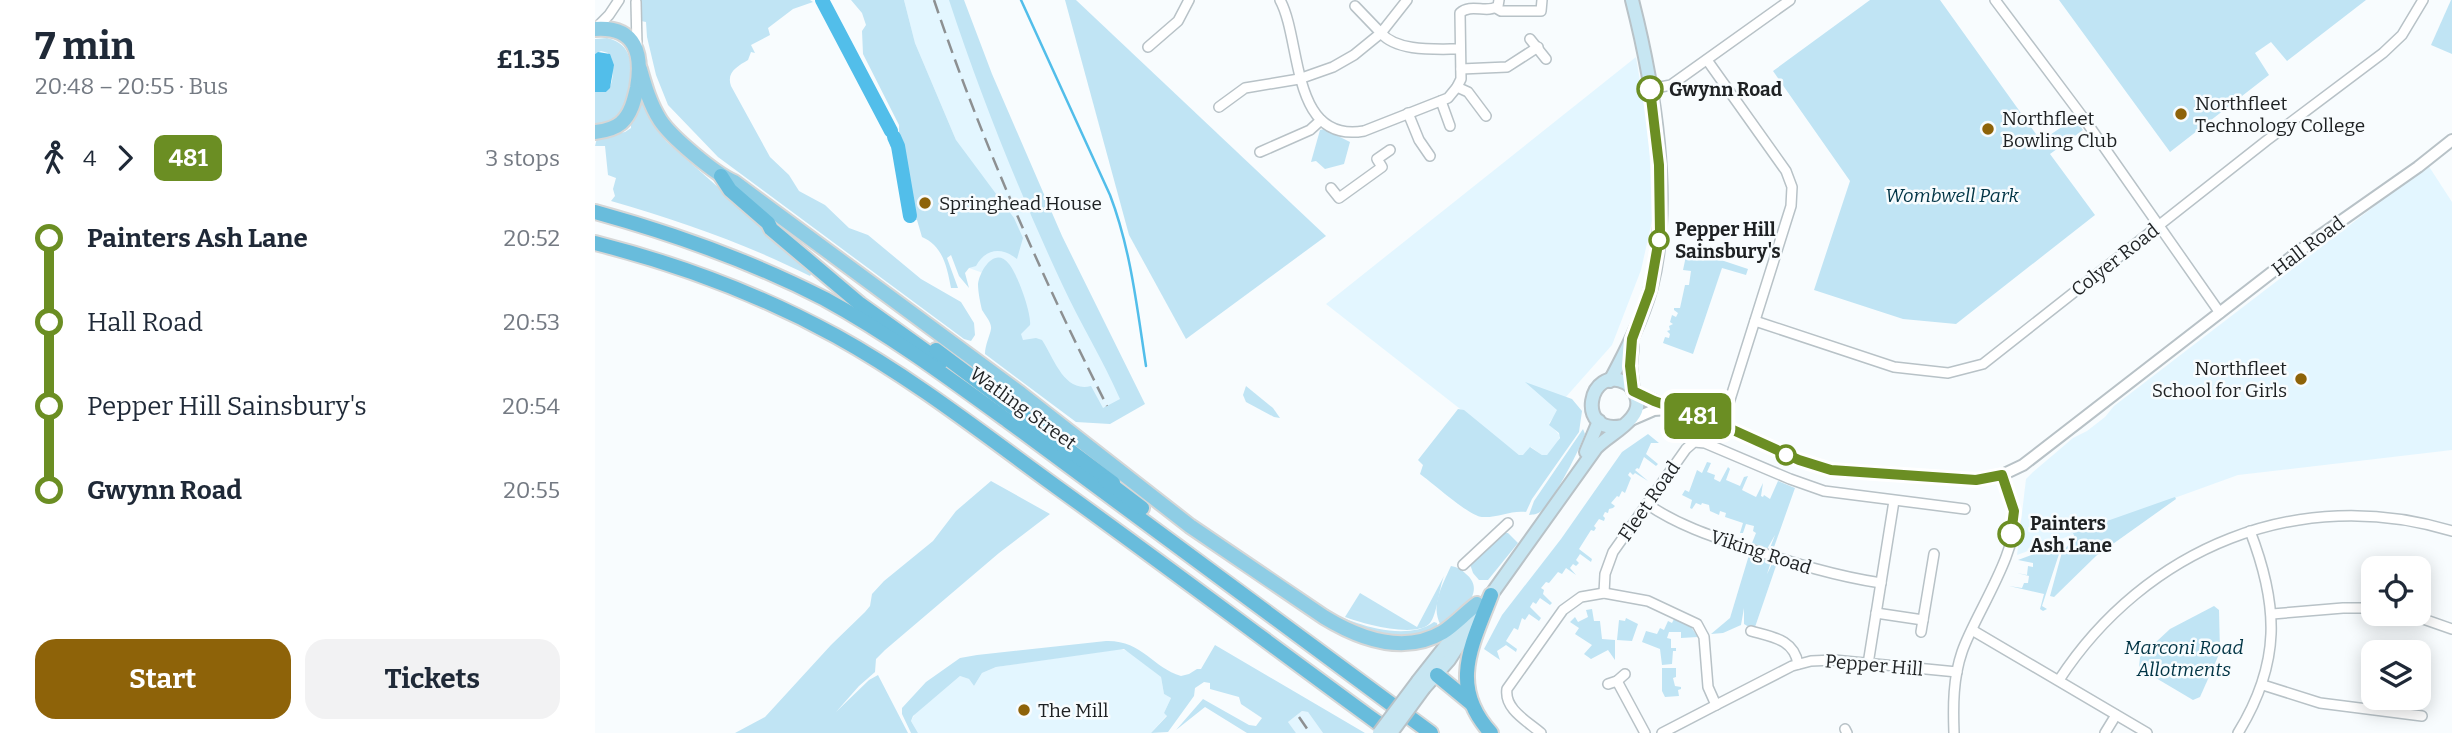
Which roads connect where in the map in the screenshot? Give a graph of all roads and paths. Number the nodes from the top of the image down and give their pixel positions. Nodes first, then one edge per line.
1 (619, 0) edge
2 (1189, 0) edge
3 (1280, 0) edge
4 (1407, 0) edge
5 (1542, 0) edge
6 (1632, 0) edge
7 (1790, 0) edge
8 (1995, 0) edge
9 (2423, 0) edge
10 (636, 2) dead end
11 (1355, 6) dead end
12 (1496, 6) edge
13 (595, 29) edge
14 (1381, 33) junction
15 (1530, 39) dead end
16 (1148, 47) dead end
17 (1538, 47) junction
18 (637, 49) junction
19 (1459, 50) junction
20 (1546, 59) dead end
21 (1707, 60) junction
22 (640, 69) junction
23 (1461, 69) junction
24 (1299, 79) junction
25 (1457, 87) junction
26 (1650, 89) junction
27 (1441, 102) junction
28 (1219, 107) dead end
29 (1408, 113) junction
30 (1486, 116) dead end
31 (1321, 120) junction
32 (1450, 126) dead end
33 (595, 132) edge
34 (2452, 139) edge
35 (1390, 150) dead end
36 (1259, 152) dead end
37 (1430, 156) dead end
38 (721, 176) junction
39 (1331, 188) dead end
40 (595, 212) edge
41 (2159, 226) junction
42 (595, 243) edge
43 (2220, 313) junction
44 (1755, 321) junction
45 (1632, 339) junction
46 (1610, 381) junction
47 (1633, 391) junction
48 (1672, 408) junction
49 (1595, 416) junction
50 (1626, 423) junction
51 (1722, 425) junction
52 (2002, 475) junction
53 (1894, 501) junction
54 (1647, 504) junction
55 (1965, 509) dead end
56 (1508, 523) dead end
57 (2250, 531) junction
58 (2452, 531) edge
59 (1934, 554) dead end
60 (1463, 565) dead end
61 (1881, 583) junction
62 (1604, 593) junction
63 (1490, 595) junction
64 (1477, 604) junction
65 (2361, 608) edge
66 (1876, 613) junction
67 (2272, 614) junction
68 (1276, 619) junction
69 (1923, 620) junction
70 (2431, 622) edge
71 (2452, 629) edge
72 (1972, 630) junction
73 (1751, 631) dead end
74 (1921, 632) dead end
75 (1798, 664) junction
76 (1868, 664) junction
77 (1957, 672) junction
78 (1437, 675) junction
79 (1617, 679) dead end
80 (2059, 680) junction
81 (1421, 683) junction
82 (2263, 685) junction
83 (1471, 703) junction
84 (1717, 705) junction
85 (1392, 708) junction
86 (2116, 715) junction
87 (2422, 716) dead end
88 (1412, 719) dead end
89 (1377, 728) edge
90 (1391, 733) edge
91 (1431, 733) edge
92 (1491, 733) edge
93 (1541, 733) edge
94 (1645, 733) edge
95 (1662, 733) edge
96 (1954, 733) edge
97 (2105, 733) edge
98 (2147, 733) edge
99 (2238, 733) edge

1 - 13 street
2 - 16 street
3 - 24 street
4 - 14 street
5 - 12 street
6 - 26 main road
7 - 21 street
8 - 41 street
9 - 41 street, Colyer Road
10 - 18 street
11 - 14 street
12 - 19 street
13 - 18 main road
14 - 19 street
14 - 24 street
15 - 17 street
17 - 20 street
17 - 23 street
18 - 22 main road
19 - 23 street
21 - 26 street
21 - 44 street
22 - 33 main road
22 - 38 main road
23 - 25 street
24 - 28 street
24 - 31 street
25 - 27 street
25 - 30 street
26 - 45 main road
27 - 29 street
27 - 32 street
29 - 31 street
29 - 37 street
31 - 36 street
34 - 43 street, Hall Road
35 - 39 street
38 - 64 main road
38 - 68 highway
40 - 68 highway, Watling Street
41 - 43 street
41 - 44 street, Colyer Road
42 - 89 highway
43 - 52 street, Hall Road
44 - 51 street
45 - 46 main road
45 - 47 main road
46 - 47 main road, Hall Road
46 - 49 main road
47 - 48 street, Hall Road
47 - 50 main road
48 - 50 street
48 - 51 street, Hall Road
49 - 50 main road
49 - 64 main road
50 - 63 main road
51 - 52 street, Hall Road
52 - 72 street
53 - 54 street, Fleet Road
53 - 55 street, Fleet Road
53 - 61 street
54 - 61 street, Viking Road
54 - 62 street, Fleet Road
56 - 60 street
57 - 58 street
57 - 67 street
57 - 80 street
59 - 69 street
61 - 66 street
62 - 84 street
62 - 93 street
63 - 78 main road
63 - 83 highway
64 - 81 main road
65 - 67 street
66 - 69 street
66 - 76 street
67 - 82 street
68 - 85 highway, Watling Street
69 - 74 street
70 - 71 street
72 - 77 street
72 - 80 street
73 - 75 street
75 - 76 street, Pepper Hill
75 - 84 street, Pepper Hill
76 - 77 street, Pepper Hill
77 - 96 street
78 - 81 main road
78 - 83 highway
79 - 94 street
80 - 86 street
81 - 85 main road, bridge
81 - 90 main road, bridge
82 - 87 street
82 - 99 street
83 - 92 highway
84 - 95 street, Pepper Hill
85 - 89 main road, bridge
86 - 97 street
86 - 98 street
88 - 91 highway

